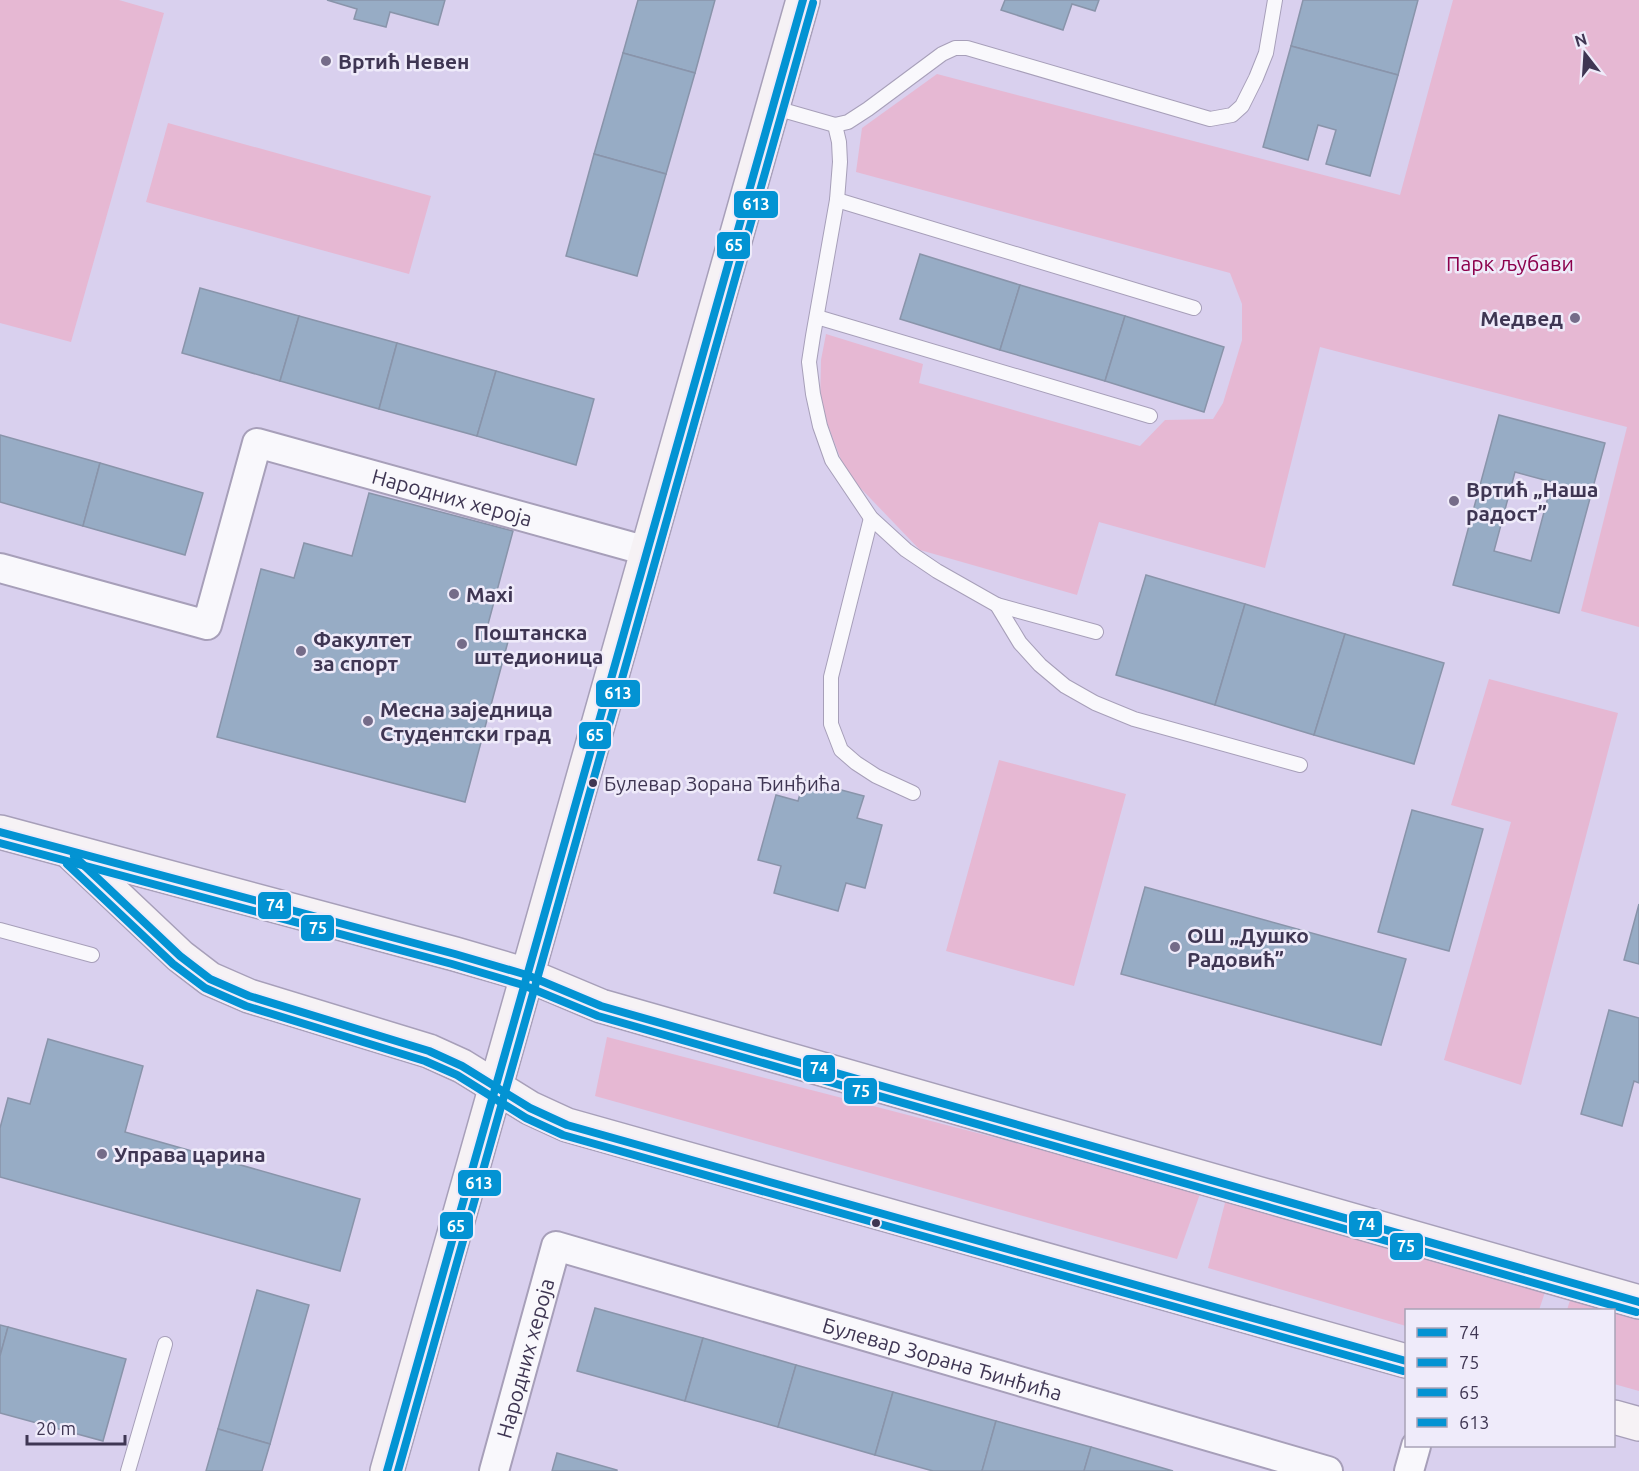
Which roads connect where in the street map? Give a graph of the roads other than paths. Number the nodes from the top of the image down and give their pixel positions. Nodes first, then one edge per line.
1 (803, 0) edge
2 (1275, 0) edge
3 (772, 107) junction
4 (835, 125) junction
5 (837, 200) junction
6 (1194, 308) dead end
7 (817, 317) junction
8 (1150, 416) dead end
9 (871, 518) junction
10 (647, 551) junction
11 (0, 568) edge
12 (997, 605) junction
13 (1096, 632) dead end
14 (1300, 765) dead end
15 (913, 793) dead end
16 (0, 832) edge
17 (69, 852) junction
18 (0, 930) edge
19 (92, 956) dead end
20 (527, 975) junction
21 (495, 1088) junction
22 (555, 1246) joint
23 (1639, 1302) edge
24 (165, 1344) dead end
25 (1405, 1359) edge
26 (1615, 1417) edge
27 (1639, 1424) edge
28 (1416, 1447) edge
29 (128, 1471) edge
30 (387, 1471) edge
31 (494, 1471) edge
32 (1328, 1471) edge
33 (1409, 1471) edge

1 - 3 street
2 - 4 lane
3 - 4 lane
3 - 10 street
4 - 5 lane
5 - 6 lane
5 - 7 lane
7 - 8 lane
7 - 9 lane
9 - 12 lane
9 - 15 lane
10 - 11 street, Народних хероја
10 - 20 street
12 - 13 lane
12 - 14 lane
16 - 17 street
17 - 20 street
17 - 21 street
18 - 19 lane
20 - 21 street
20 - 23 street
21 - 25 street
21 - 30 street
22 - 31 street, Народних хероја
22 - 32 street, Булевар Зорана Ђинђића
24 - 29 lane
26 - 27 street
28 - 33 street

